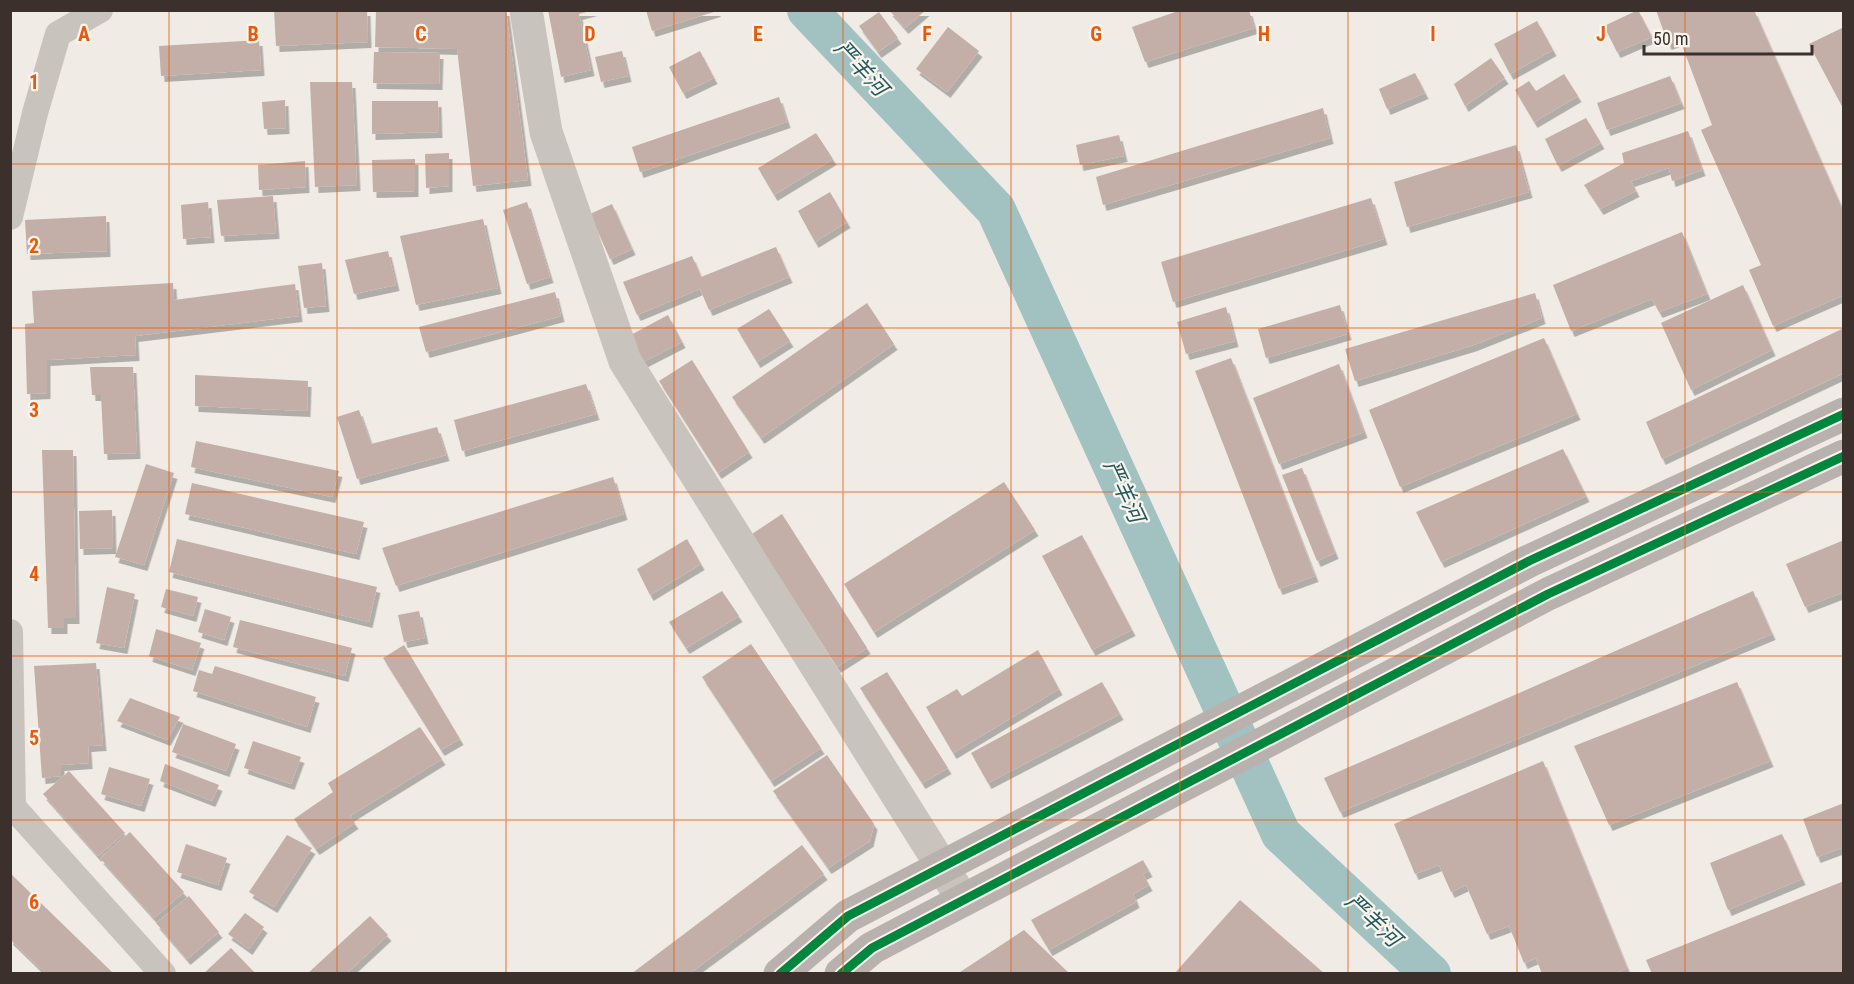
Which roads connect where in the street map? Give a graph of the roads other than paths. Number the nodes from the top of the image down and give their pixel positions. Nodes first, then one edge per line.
1 (100, 10) edge
2 (526, 10) edge
3 (10, 217) edge
4 (1844, 414) edge
5 (1844, 456) edge
6 (10, 632) edge
7 (942, 868) junction
8 (963, 900) junction
9 (163, 974) edge
10 (780, 974) edge
11 (841, 974) edge

1 - 3 street
2 - 7 street
4 - 7 main road
5 - 8 main road
6 - 9 street
7 - 8 street
7 - 10 main road
8 - 11 main road

